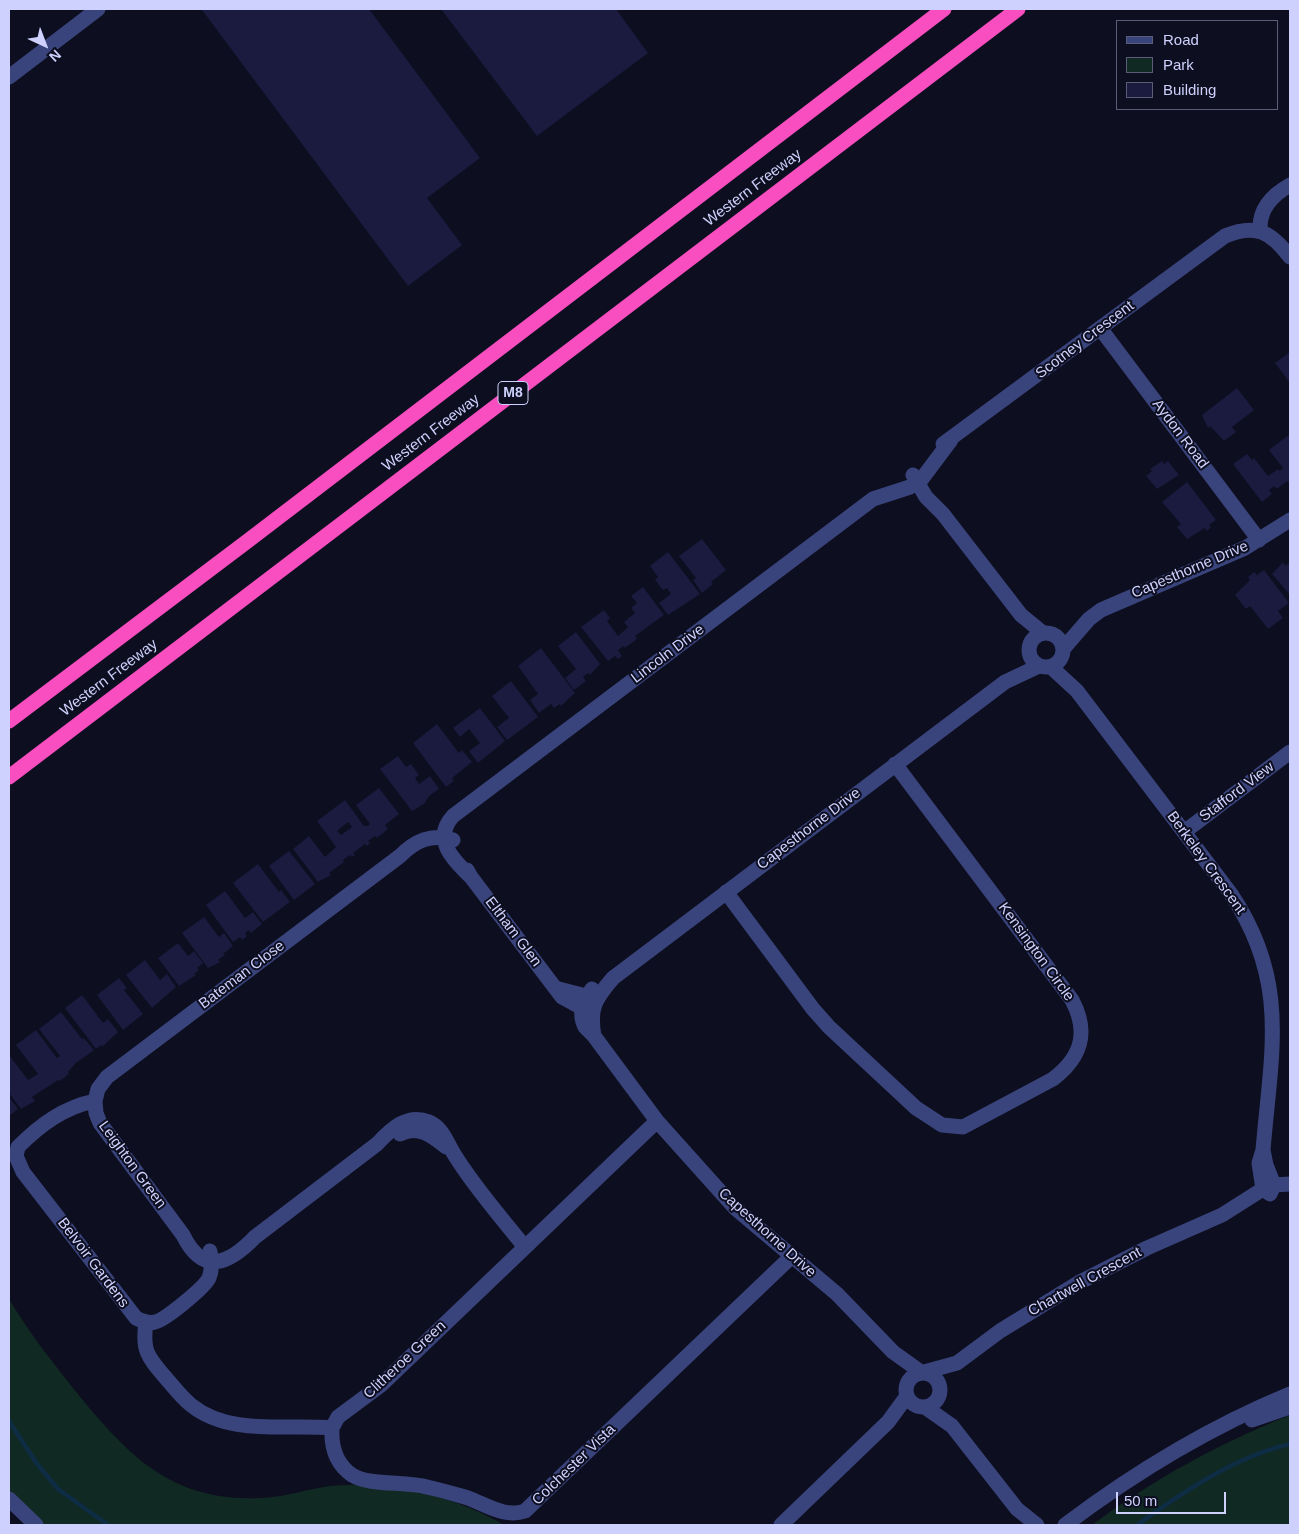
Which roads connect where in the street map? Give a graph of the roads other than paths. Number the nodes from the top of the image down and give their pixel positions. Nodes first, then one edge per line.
1 (98, 9) edge
2 (944, 9) edge
3 (1018, 9) edge
4 (9, 77) edge
5 (1290, 186) edge
6 (1262, 224) junction
7 (1288, 255) edge
8 (1100, 328) junction
9 (917, 479) junction
10 (1290, 520) edge
11 (1259, 540) junction
12 (1021, 615) junction
13 (1089, 619) junction
14 (1047, 633) junction
15 (1029, 649) junction
16 (1054, 660) junction
17 (1005, 682) junction
18 (9, 721) edge
19 (1290, 752) edge
20 (895, 764) junction
21 (9, 776) edge
22 (1184, 832) junction
23 (447, 840) junction
24 (726, 892) junction
25 (587, 1004) junction
26 (95, 1101) junction
27 (657, 1121) junction
28 (16, 1156) joint
29 (1290, 1184) edge
30 (1269, 1189) junction
31 (1290, 1193) edge
32 (524, 1246) junction
33 (209, 1257) junction
34 (791, 1257) junction
35 (146, 1322) junction
36 (893, 1352) junction
37 (957, 1363) junction
38 (923, 1372) junction
39 (940, 1388) junction
40 (906, 1391) junction
41 (1290, 1394) edge
42 (923, 1407) junction
43 (1290, 1407) edge
44 (888, 1422) junction
45 (952, 1426) junction
46 (332, 1428) junction
47 (1206, 1435) junction
48 (9, 1499) edge
49 (1017, 1509) junction
50 (36, 1525) edge
51 (781, 1525) edge
52 (1023, 1525) edge
53 (1036, 1525) edge
54 (1065, 1525) edge

1 - 4 street
2 - 18 highway, Western Freeway
3 - 21 highway, Western Freeway / M8
5 - 6 street
6 - 7 street
6 - 8 street, Scotney Crescent
8 - 9 street, Scotney Crescent
8 - 11 street, Aydon Road
9 - 12 street
9 - 23 street, Lincoln Drive
10 - 11 street, Capesthorne Drive
11 - 13 street, Capesthorne Drive
12 - 14 street
12 - 15 street
13 - 14 street, Capesthorne Drive
13 - 16 street, Capesthorne Drive
14 - 15 street, Capesthorne Drive
14 - 16 street
15 - 16 street
15 - 17 street, Capesthorne Drive
16 - 17 street, Capesthorne Drive
16 - 22 street, Berkeley Crescent
17 - 20 street, Capesthorne Drive
19 - 22 street, Stafford View
20 - 24 street, Capesthorne Drive
20 - 24 street, Kensington Circle
22 - 30 street, Berkeley Crescent
23 - 25 street, Eltham Glen
23 - 26 street, Bateman Close
24 - 25 street, Capesthorne Drive
25 - 27 street, Capesthorne Drive
26 - 28 street, Leighton Green
26 - 33 street, Leighton Green
27 - 32 street, Clitheroe Green
27 - 34 street, Capesthorne Drive
28 - 35 street, Belvoir Gardens
29 - 30 street, Chartwell Crescent
30 - 31 street, Chartwell Crescent
30 - 37 street, Chartwell Crescent
32 - 33 street
32 - 46 street, Clitheroe Green
33 - 35 street
34 - 36 street, Capesthorne Drive
34 - 46 street, Colchester Vista
35 - 46 street
36 - 38 street, Capesthorne Drive
36 - 40 street, Capesthorne Drive
37 - 38 street, Chartwell Crescent
37 - 39 street, Chartwell Crescent
38 - 39 street
38 - 40 street
39 - 42 street
39 - 45 street
40 - 42 street
40 - 44 street
41 - 47 street
42 - 44 street
42 - 45 street
43 - 47 street
44 - 51 street
45 - 49 street
47 - 54 street
48 - 50 street
49 - 52 street
49 - 53 street

